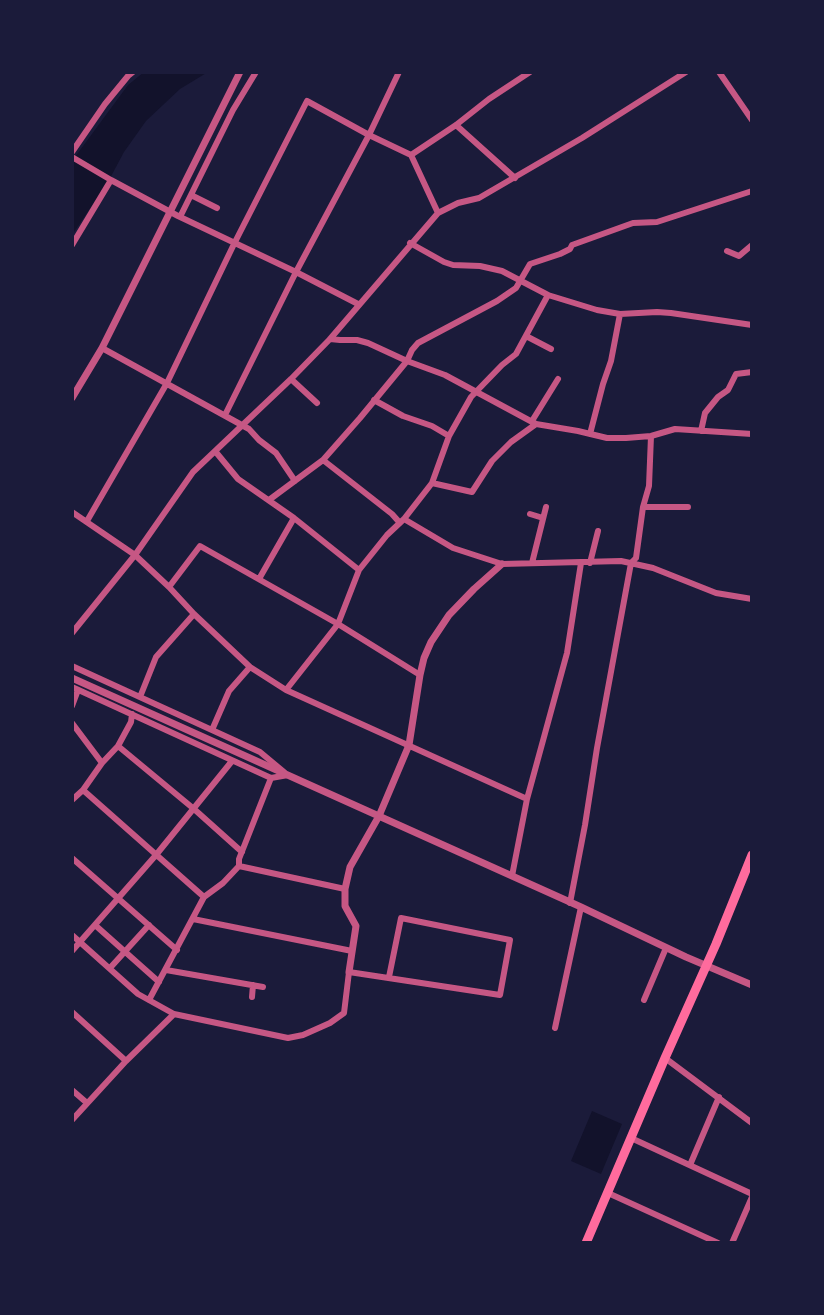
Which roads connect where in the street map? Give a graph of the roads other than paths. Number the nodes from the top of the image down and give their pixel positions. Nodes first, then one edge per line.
1 (121, 72) edge
2 (240, 72) edge
3 (256, 72) edge
4 (399, 72) edge
5 (514, 72) edge
6 (530, 72) edge
7 (686, 72) edge
8 (719, 72) edge
9 (130, 73) edge
10 (676, 74) edge
11 (521, 78) junction
12 (752, 120) edge
13 (456, 125) junction
14 (369, 135) junction
15 (72, 155) edge
16 (411, 155) junction
17 (514, 178) junction
18 (111, 180) junction
19 (752, 191) edge
20 (191, 195) junction
21 (217, 208) dead end
22 (171, 212) junction
23 (438, 213) junction
24 (180, 217) junction
25 (410, 243) junction
26 (234, 244) junction
27 (72, 245) edge
28 (752, 245) edge
29 (727, 251) dead end
30 (296, 272) junction
31 (521, 280) junction
32 (548, 295) junction
33 (358, 304) junction
34 (620, 314) junction
35 (752, 325) edge
36 (526, 336) junction
37 (330, 339) junction
38 (102, 348) junction
39 (551, 349) dead end
40 (407, 361) junction
41 (752, 372) edge
42 (291, 379) junction
43 (558, 379) dead end
44 (167, 383) junction
45 (477, 391) junction
46 (72, 398) edge
47 (374, 400) junction
48 (317, 403) dead end
49 (225, 415) junction
50 (534, 422) junction
51 (242, 424) junction
52 (701, 431) junction
53 (590, 434) junction
54 (752, 434) edge
55 (449, 436) junction
56 (651, 436) junction
57 (215, 452) junction
58 (323, 460) junction
59 (295, 481) junction
60 (432, 483) junction
61 (269, 500) junction
62 (643, 507) junction
63 (688, 507) dead end
64 (546, 508) dead end
65 (72, 512) edge
66 (530, 514) dead end
67 (294, 518) junction
68 (543, 518) junction
69 (86, 521) junction
70 (402, 521) junction
71 (598, 531) dead end
72 (135, 555) junction
73 (581, 563) junction
74 (590, 563) junction
75 (631, 563) junction
76 (502, 564) junction
77 (532, 564) junction
78 (359, 570) junction
79 (259, 579) junction
80 (169, 587) junction
81 (752, 599) edge
82 (194, 614) junction
83 (72, 620) edge
84 (338, 624) junction
85 (79, 626) junction
86 (72, 633) edge
87 (72, 666) edge
88 (250, 667) junction
89 (420, 675) junction
90 (72, 678) edge
91 (75, 689) edge
92 (286, 690) junction
93 (140, 697) junction
94 (72, 706) edge
95 (132, 714) junction
96 (72, 723) edge
97 (212, 730) junction
98 (409, 745) junction
99 (118, 746) junction
100 (232, 761) junction
101 (102, 763) junction
102 (288, 775) junction
103 (271, 778) junction
104 (83, 790) junction
105 (527, 799) junction
106 (72, 800) edge
107 (194, 809) junction
108 (379, 816) junction
109 (242, 852) junction
110 (156, 855) junction
111 (752, 855) edge
112 (72, 858) edge
113 (239, 866) junction
114 (512, 876) junction
115 (345, 889) junction
116 (204, 897) junction
117 (119, 899) junction
118 (570, 903) junction
119 (581, 907) junction
120 (193, 919) junction
121 (95, 925) junction
122 (149, 926) junction
123 (72, 935) edge
124 (80, 942) junction
125 (666, 948) junction
126 (177, 950) junction
127 (72, 951) edge
128 (125, 951) junction
129 (352, 951) junction
130 (706, 964) junction
131 (110, 968) junction
132 (166, 970) junction
133 (349, 972) junction
134 (389, 977) junction
135 (159, 982) junction
136 (253, 985) junction
137 (752, 985) edge
138 (263, 987) dead end
139 (252, 997) dead end
140 (149, 1000) junction
141 (644, 1000) dead end
142 (560, 1004) junction
143 (568, 1006) dead end
144 (72, 1012) edge
145 (174, 1014) junction
146 (555, 1028) dead end
147 (665, 1058) junction
148 (126, 1060) junction
149 (72, 1090) edge
150 (719, 1097) junction
151 (86, 1103) junction
152 (72, 1120) edge
153 (752, 1123) edge
154 (631, 1138) junction
155 (690, 1165) junction
156 (608, 1194) junction
157 (752, 1195) edge
158 (586, 1243) edge
159 (718, 1243) edge
160 (732, 1243) edge

1 - 9 street
2 - 22 street
3 - 20 street
4 - 14 street
5 - 11 street
6 - 11 street
7 - 10 street
8 - 12 street
9 - 15 street
10 - 17 street
11 - 13 street
13 - 16 street
13 - 17 street
14 - 16 street
14 - 26 street
14 - 30 street
15 - 18 street
16 - 23 street
17 - 23 street
18 - 22 street
18 - 27 street
19 - 31 street
20 - 21 street
20 - 24 street
22 - 24 street
22 - 38 street
23 - 25 street
24 - 26 street
25 - 31 street
25 - 33 street
26 - 30 street
26 - 44 street
28 - 29 street
30 - 33 street
30 - 49 street
31 - 32 street
31 - 40 street
32 - 34 street
32 - 36 street
33 - 37 street
34 - 35 street
34 - 53 street
36 - 39 street
36 - 45 street
37 - 40 street
37 - 42 street
38 - 44 street
38 - 46 street
40 - 45 street
40 - 47 street
41 - 52 street
42 - 48 street
42 - 51 street
43 - 50 street
44 - 49 street
44 - 69 street
45 - 50 street
45 - 55 street
47 - 55 street
47 - 58 street
49 - 51 street
50 - 53 street
50 - 60 street
51 - 57 street
51 - 59 street
52 - 54 street
52 - 56 street
53 - 56 street
55 - 60 street
56 - 62 street
57 - 61 street
57 - 72 street
58 - 59 street
58 - 70 street
59 - 61 street
60 - 70 street
61 - 67 street
62 - 63 street
62 - 75 street
64 - 68 street
65 - 69 street
66 - 68 street
67 - 78 street
67 - 79 street
68 - 77 street
69 - 72 street
70 - 76 street
70 - 78 street
71 - 74 street
72 - 80 street
72 - 85 street
73 - 74 street
73 - 77 street
73 - 105 street
74 - 75 street
75 - 81 street
75 - 118 street
76 - 77 street
76 - 89 street
78 - 84 street
79 - 80 street
79 - 84 street
80 - 82 street
82 - 88 street
82 - 93 street
83 - 85 street
84 - 89 street
84 - 92 street
85 - 86 street
87 - 93 street
88 - 92 street
88 - 97 street
89 - 98 street
90 - 102 street
91 - 94 street
91 - 95 street
92 - 98 street
93 - 97 street
95 - 99 street
95 - 100 street
96 - 101 street
97 - 102 street
98 - 105 street
98 - 108 street
99 - 101 street
99 - 107 street
100 - 103 street
100 - 107 street
101 - 104 street
102 - 103 street
102 - 108 street
103 - 109 street
104 - 106 street
104 - 110 street
105 - 114 street
107 - 109 street
107 - 110 street
108 - 114 street
108 - 115 street
109 - 113 street
110 - 116 street
110 - 117 street
111 - 130 main road
112 - 117 street
113 - 115 street
113 - 116 street
114 - 118 street
115 - 129 street
116 - 120 street
117 - 121 street
117 - 122 street
118 - 119 street
119 - 125 street
119 - 142 street
120 - 126 street
120 - 129 street
121 - 124 street
121 - 128 street
122 - 126 street
122 - 128 street
123 - 124 street
124 - 127 street
124 - 131 street
125 - 130 street
125 - 141 street
126 - 132 street
128 - 131 street
128 - 135 street
129 - 133 street
130 - 137 street
130 - 147 main road
131 - 140 street
132 - 135 street
132 - 136 street
133 - 134 street
133 - 145 street
134 - 134 street
135 - 140 street
136 - 138 street
136 - 139 street
140 - 145 street
142 - 143 street
142 - 146 street
144 - 148 street
145 - 148 street
147 - 150 street
147 - 154 main road
148 - 151 street
149 - 151 street
150 - 153 street
150 - 155 street
151 - 152 street
154 - 155 street
154 - 156 main road
155 - 157 street
156 - 158 main road
156 - 159 street
157 - 160 street

